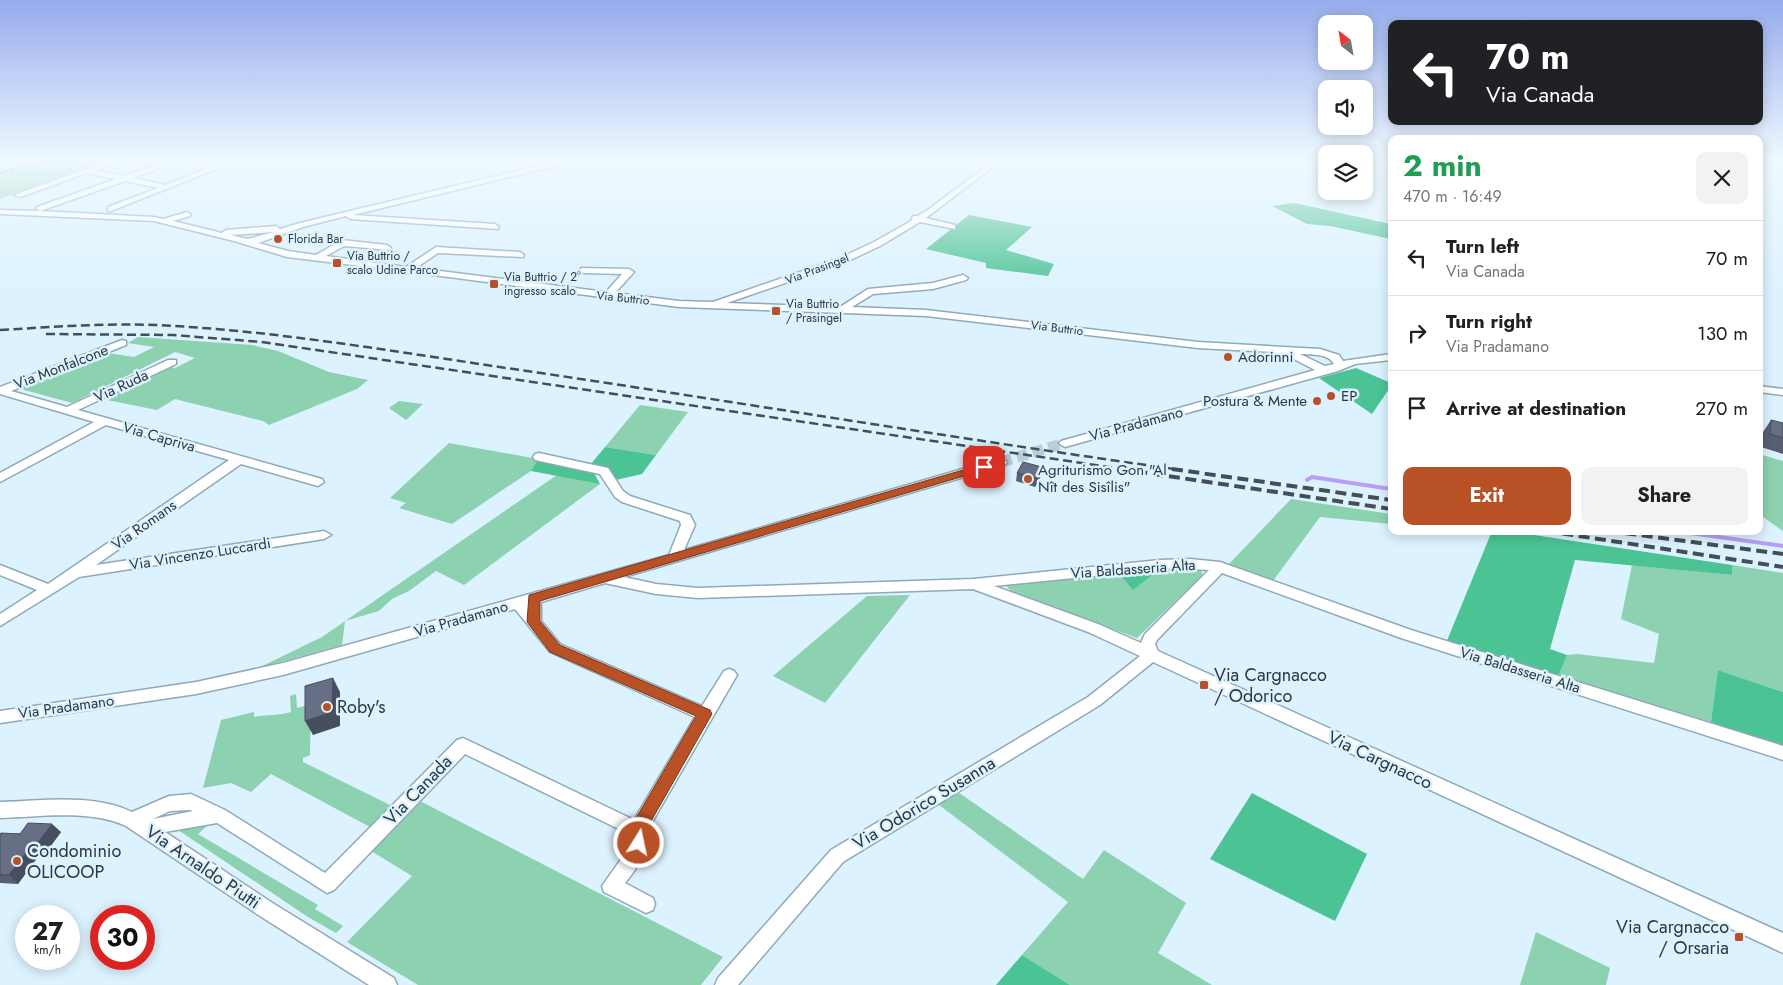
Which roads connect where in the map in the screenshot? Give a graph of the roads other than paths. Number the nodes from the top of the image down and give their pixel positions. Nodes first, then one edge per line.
1 (62, 206) edge
2 (119, 206) edge
3 (378, 206) edge
4 (933, 206) edge
5 (57, 208) junction
6 (111, 209) dead end
7 (0, 212) edge
8 (22, 212) junction
9 (187, 214) dead end
10 (336, 216) junction
11 (916, 218) junction
12 (165, 222) junction
13 (495, 227) dead end
14 (952, 227) dead end
15 (252, 231) junction
16 (266, 233) junction
17 (211, 234) junction
18 (240, 241) junction
19 (259, 243) junction
20 (387, 248) dead end
21 (520, 255) dead end
22 (316, 259) junction
23 (584, 270) dead end
24 (406, 271) junction
25 (964, 278) dead end
26 (606, 297) junction
27 (713, 306) junction
28 (842, 310) junction
29 (122, 343) dead end
30 (1328, 354) junction
31 (1379, 358) junction
32 (1388, 358) edge
33 (1309, 359) junction
34 (172, 362) dead end
35 (1340, 365) junction
36 (1329, 369) junction
37 (1294, 379) junction
38 (1763, 390) edge
39 (0, 391) edge
40 (1783, 392) edge
41 (69, 410) junction
42 (104, 421) junction
43 (1065, 443) tunnel mouth
44 (539, 457) dead end
45 (238, 460) junction
46 (1001, 462) tunnel mouth
47 (0, 478) edge
48 (318, 482) dead end
49 (324, 535) dead end
50 (675, 557) junction
51 (1220, 567) junction
52 (0, 570) edge
53 (76, 572) junction
54 (604, 578) junction
55 (974, 584) junction
56 (50, 590) junction
57 (534, 599) junction
58 (518, 603) junction
59 (0, 621) edge
60 (534, 622) junction
61 (1152, 656) junction
62 (729, 675) dead end
63 (705, 714) junction
64 (0, 717) edge
65 (1783, 753) edge
66 (0, 810) edge
67 (138, 825) junction
68 (638, 830) junction
69 (646, 904) dead end
70 (1783, 943) edge
71 (387, 985) edge
72 (725, 985) edge

1 - 5 street
2 - 6 street
3 - 10 street
4 - 11 street, Via Prasingel
5 - 8 street
5 - 8 street, Via Buttrio
5 - 12 street, Via Buttrio
7 - 8 street, Via Buttrio
9 - 12 street
10 - 13 street
10 - 16 street
11 - 14 street
11 - 27 street, Via Prasingel
12 - 17 street, Via Buttrio
15 - 16 street, Via Buttrio
15 - 17 street, Via Buttrio
15 - 18 street, Via Buttrio
16 - 19 street
17 - 18 street, Via Buttrio
18 - 19 street, Via Buttrio
19 - 22 street, Via Buttrio
20 - 22 street
21 - 24 street
22 - 24 street, Via Buttrio
23 - 26 street
24 - 26 street, Via Buttrio
25 - 28 street
26 - 27 street, Via Buttrio
27 - 28 street, Via Buttrio
28 - 33 street, Via Buttrio
29 - 39 street, Via Monfalcone
30 - 31 street, Via Buttrio
30 - 33 street, Via Buttrio
30 - 35 street
31 - 32 street, Via Buttrio
31 - 35 street, Via Buttrio
33 - 36 street, Via Buttrio
33 - 37 street
34 - 41 street, Via Ruda
35 - 36 street, Via Buttrio
36 - 37 street, Via Pradamano
37 - 43 street, Via Pradamano
38 - 40 street
39 - 41 street, Via Capriva
41 - 42 street, Via Capriva
42 - 45 street, Via Capriva
42 - 47 street
44 - 50 street
45 - 48 street, Via Capriva
45 - 53 street, Via Romans
46 - 50 street, Via Pradamano
49 - 53 street, Via Vincenzo Luccardi
50 - 54 street, Via Pradamano
51 - 55 street, Via Baldasseria Alta
51 - 61 street
51 - 65 street, Via Baldasseria Alta
52 - 56 street
53 - 56 street, Via Romans
54 - 55 street, Via Baldasseria Alta
54 - 57 street, Via Pradamano
55 - 61 street, Via Cargnacco
56 - 59 street, Via Romans
57 - 58 street, Via Pradamano
57 - 60 street
58 - 60 street
58 - 64 street, Via Pradamano
60 - 63 street
61 - 70 street, Via Cargnacco
61 - 72 street, Via Odorico Susanna
62 - 63 street
63 - 68 street
66 - 67 street, Via Arnaldo Piutti
67 - 68 street, Via Canada
67 - 71 street, Via Arnaldo Piutti
68 - 69 street

